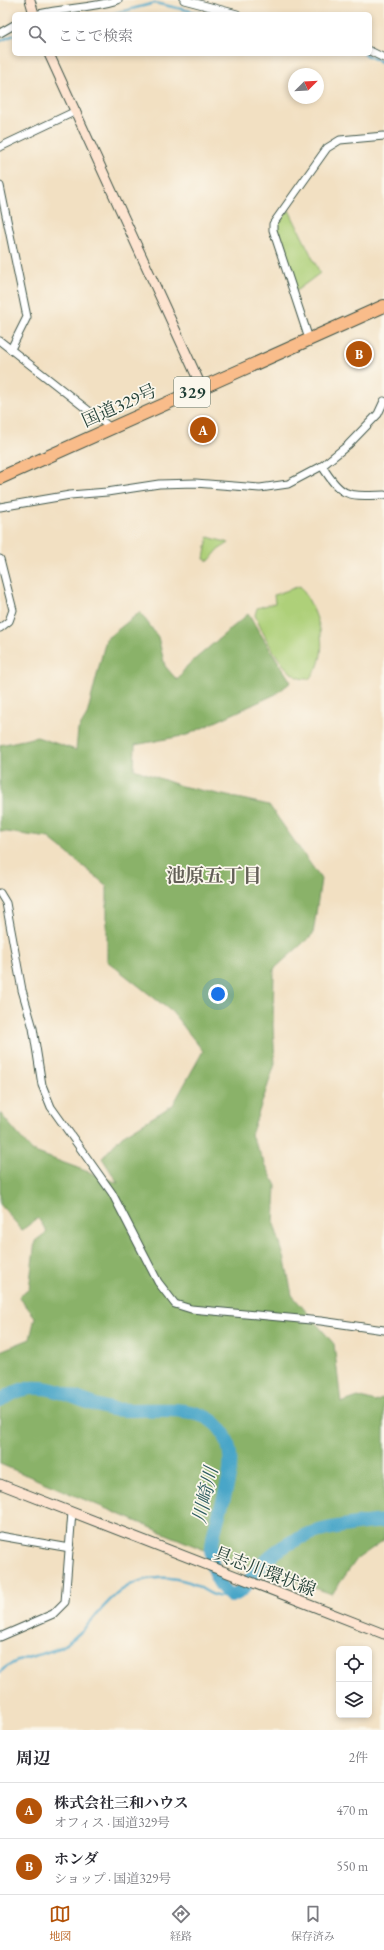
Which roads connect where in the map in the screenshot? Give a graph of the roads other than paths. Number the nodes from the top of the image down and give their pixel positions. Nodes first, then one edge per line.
1 (30, 0) edge
2 (118, 0) edge
3 (184, 0) edge
4 (33, 12) edge
5 (48, 12) edge
6 (229, 12) edge
7 (12, 26) edge
8 (0, 33) edge
9 (372, 52) edge
10 (50, 56) edge
11 (384, 58) edge
12 (76, 111) junction
13 (384, 136) edge
14 (0, 147) edge
15 (0, 186) edge
16 (384, 306) edge
17 (309, 340) junction
18 (0, 341) edge
19 (11, 349) junction
20 (202, 388) junction
21 (384, 401) edge
22 (112, 429) junction
23 (322, 466) junction
24 (0, 478) edge
25 (384, 495) edge
26 (0, 507) edge
27 (0, 559) edge
28 (0, 628) edge
29 (0, 893) edge
30 (384, 1330) edge
31 (0, 1484) edge
32 (72, 1512) junction
33 (0, 1536) edge
34 (70, 1548) junction
35 (384, 1634) edge
36 (0, 1637) edge

1 - 4 main road
2 - 5 street
3 - 6 street
7 - 8 street
9 - 11 street
10 - 12 main road
12 - 14 street
12 - 20 main road
13 - 17 street
15 - 19 street
16 - 17 highway, 国道329号 / 329
17 - 20 highway, 国道329号 / 329
18 - 19 street
19 - 22 street
20 - 22 highway, 国道329号 / 329
21 - 23 street
22 - 24 highway, 国道329号 / 329
23 - 25 street
23 - 26 street
27 - 28 street
29 - 30 street
31 - 32 main road, 具志川環状線
32 - 34 street
32 - 35 main road, 具志川環状線
33 - 34 street
34 - 36 street

